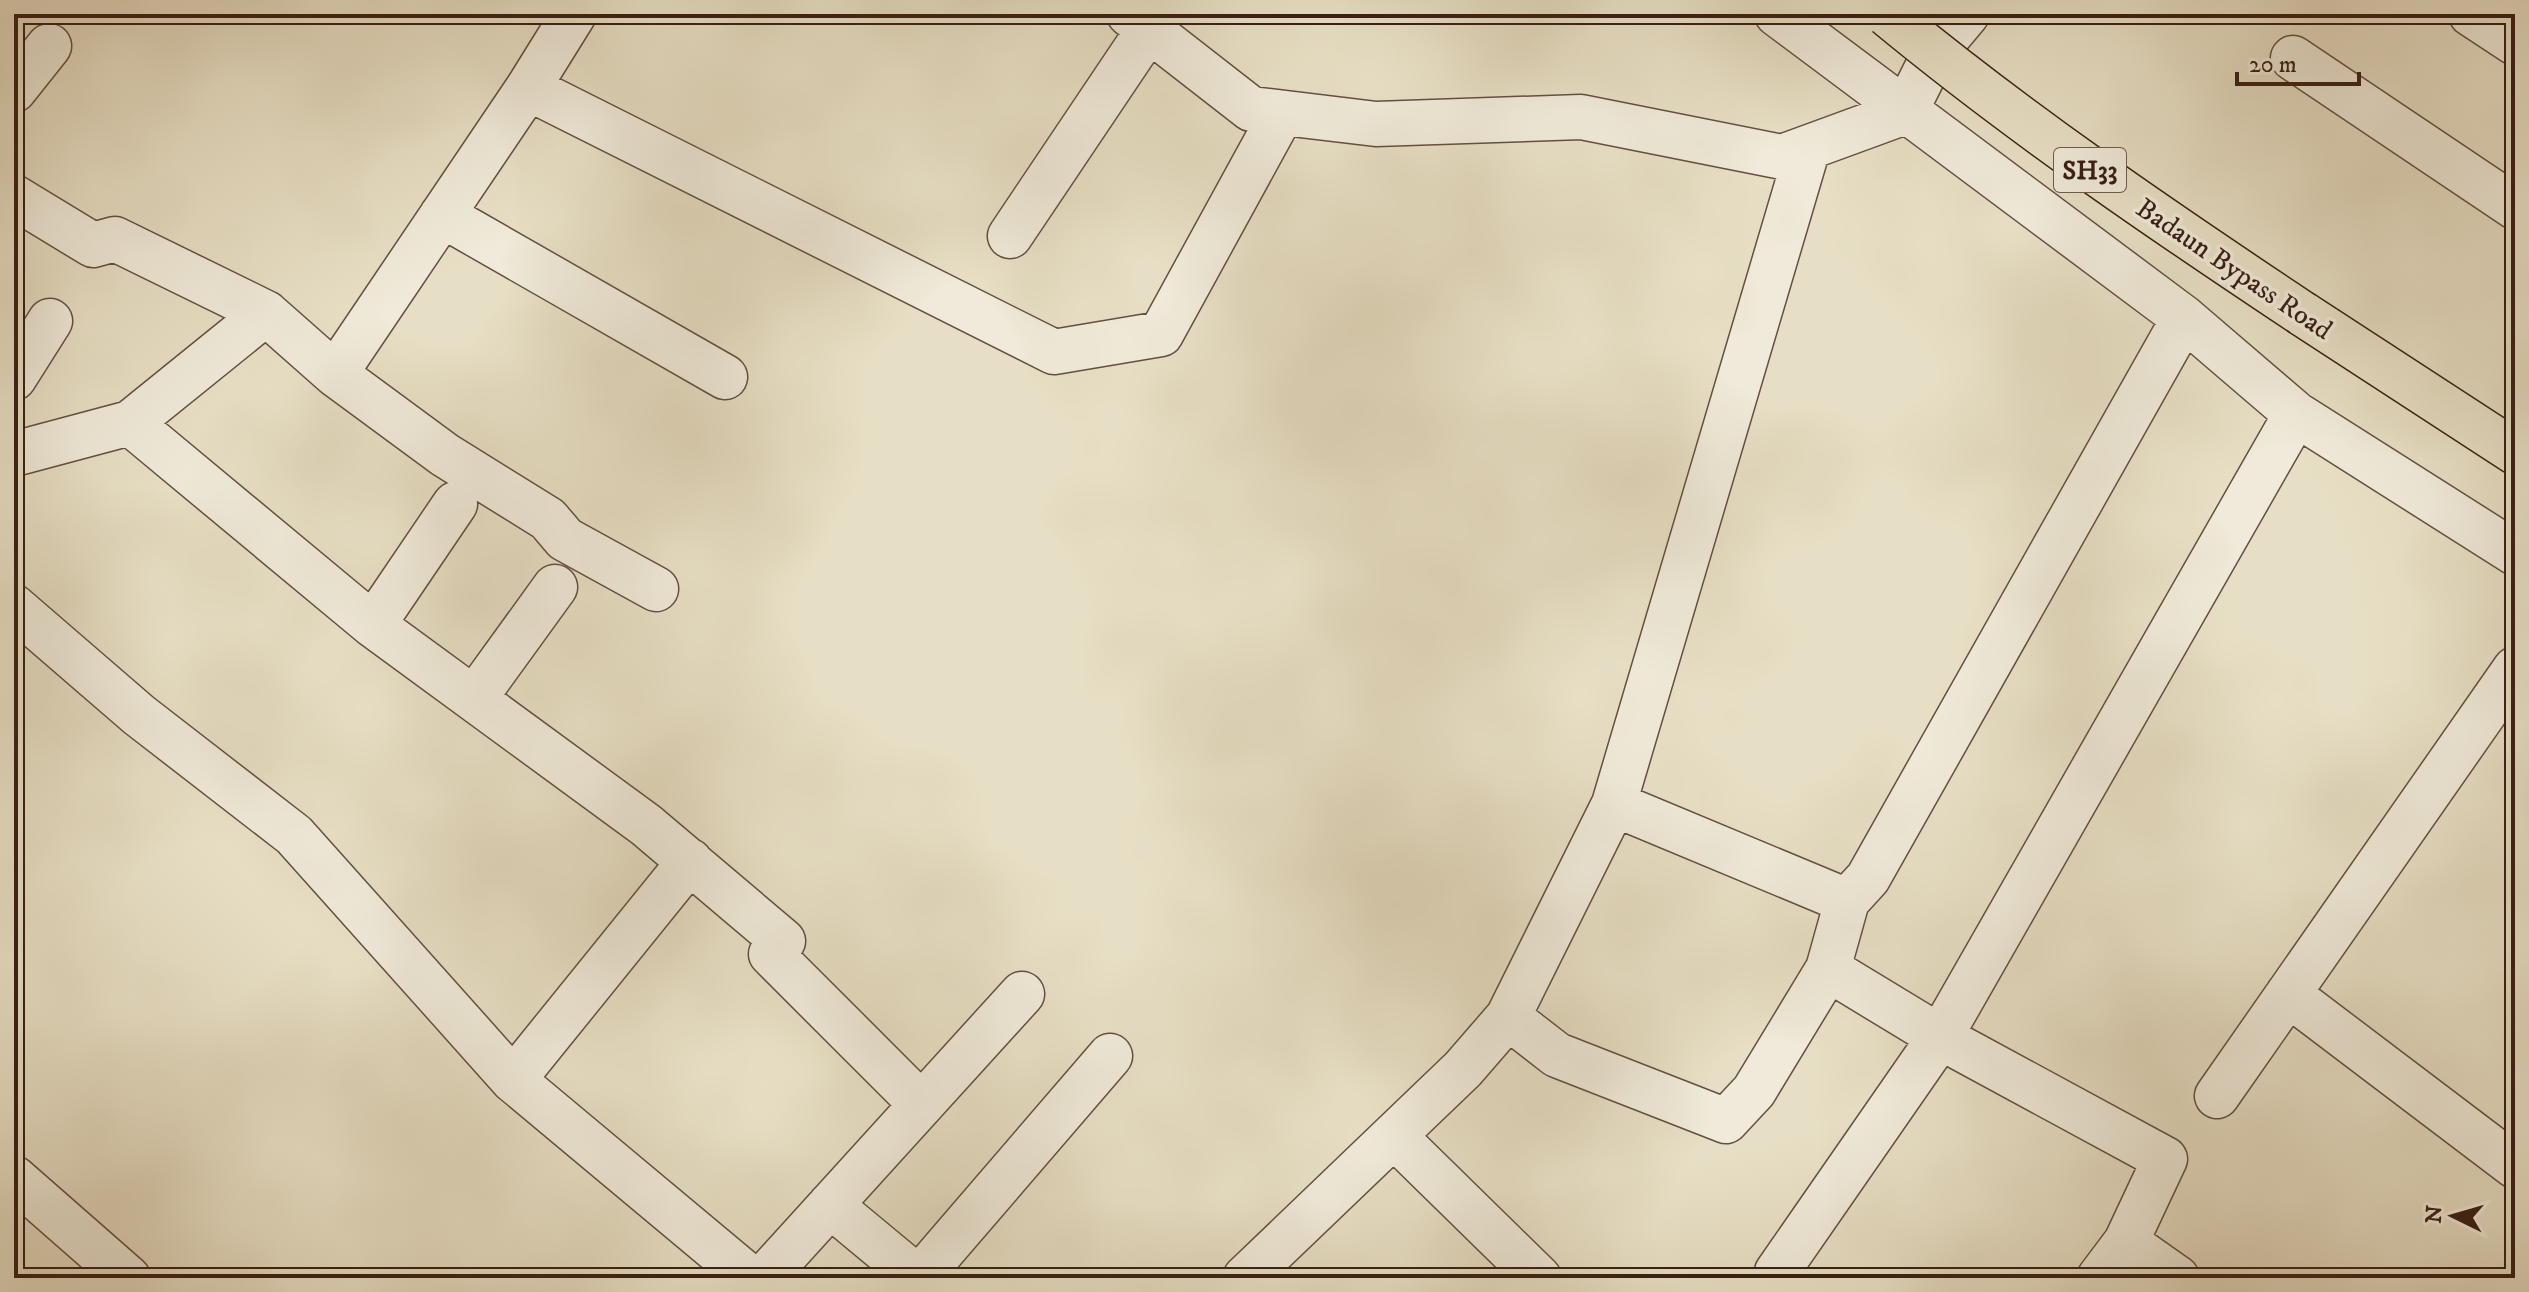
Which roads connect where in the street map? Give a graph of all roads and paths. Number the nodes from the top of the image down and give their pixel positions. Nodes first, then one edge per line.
1 (574, 14) edge
2 (1777, 14) edge
3 (1887, 14) edge
4 (1967, 14) edge
5 (2471, 14) edge
6 (1139, 22) edge
7 (2515, 43) edge
8 (49, 46) dead end
9 (2293, 58) dead end
10 (528, 88) junction
11 (14, 90) edge
12 (1905, 112) junction
13 (1282, 113) junction
14 (1808, 148) junction
15 (14, 197) edge
16 (2515, 207) edge
17 (442, 215) junction
18 (1010, 236) dead end
19 (266, 313) junction
20 (2184, 318) junction
21 (50, 321) dead end
22 (335, 374) junction
23 (725, 377) dead end
24 (14, 378) edge
25 (2296, 414) junction
26 (130, 423) junction
27 (2515, 452) edge
28 (14, 454) edge
29 (455, 504) dead end
30 (2515, 553) edge
31 (555, 587) dead end
32 (656, 589) dead end
33 (14, 607) edge
34 (373, 625) junction
35 (2515, 669) edge
36 (474, 699) junction
37 (1614, 804) junction
38 (690, 861) junction
39 (1847, 901) junction
40 (1828, 969) junction
41 (1022, 994) dead end
42 (2288, 994) junction
43 (1508, 1017) junction
44 (1940, 1037) junction
45 (1110, 1056) dead end
46 (513, 1080) junction
47 (2217, 1096) dead end
48 (921, 1104) junction
49 (1394, 1136) junction
50 (2515, 1166) edge
51 (14, 1178) edge
52 (830, 1205) junction
53 (2126, 1242) junction
54 (128, 1278) edge
55 (750, 1278) edge
56 (764, 1278) edge
57 (919, 1278) edge
58 (1245, 1278) edge
59 (1539, 1278) edge
60 (1783, 1278) edge
61 (2099, 1278) edge
62 (2177, 1278) edge

1 - 10 street
2 - 12 street
3 - 27 main road, Badaun Bypass Road / SH33, bridge
4 - 12 street
5 - 7 street
6 - 13 street
6 - 18 street
8 - 11 street
9 - 16 street
10 - 13 street
10 - 17 street
12 - 14 street
12 - 20 street
13 - 14 street
14 - 37 street
15 - 19 street
17 - 22 street
17 - 23 street
19 - 22 street
19 - 26 street
20 - 25 street
20 - 39 street
21 - 24 street
22 - 32 street
25 - 30 street
25 - 44 street
26 - 28 street
26 - 34 street
29 - 34 street
31 - 36 street
33 - 46 street
34 - 36 street
35 - 42 street
36 - 38 street
37 - 39 street
37 - 43 street
38 - 46 street
38 - 48 street
39 - 40 street
40 - 43 street
40 - 44 street
41 - 48 street
42 - 47 street
42 - 50 street
43 - 49 street
44 - 53 street
44 - 60 street
45 - 57 street
46 - 55 street
48 - 52 street
49 - 58 street
49 - 59 street
51 - 54 street
52 - 56 street
52 - 57 street
53 - 61 street
53 - 62 street

